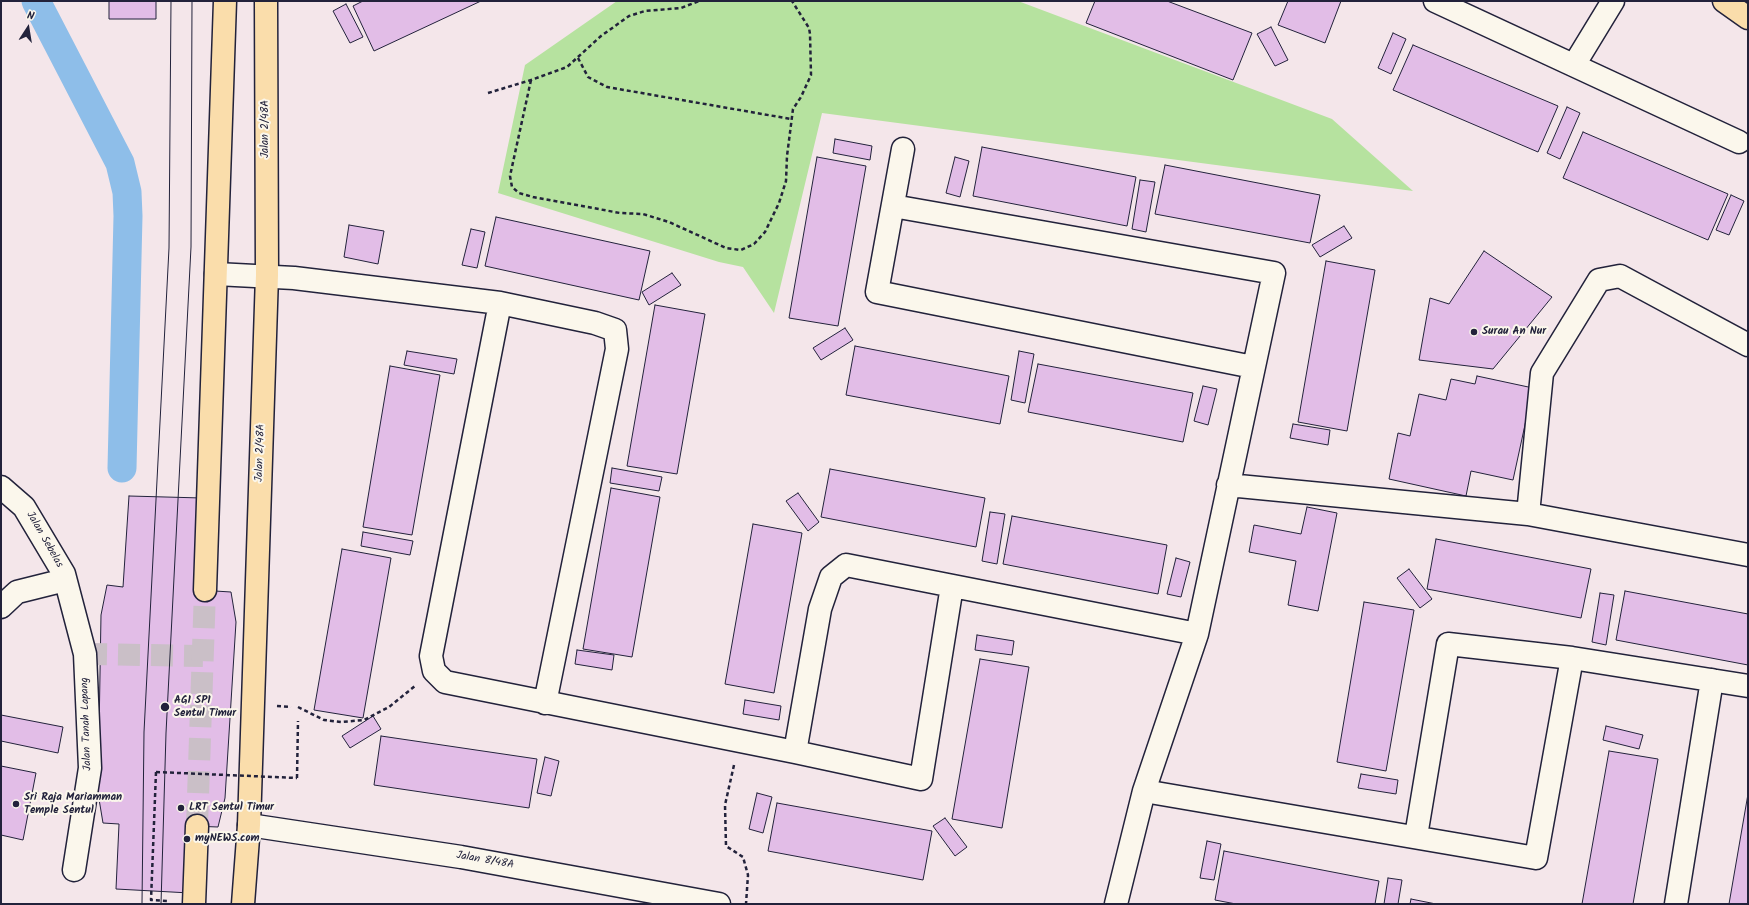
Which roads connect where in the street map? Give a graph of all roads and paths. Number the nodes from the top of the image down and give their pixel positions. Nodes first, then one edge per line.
1 (225, 1) edge
2 (266, 1) edge
3 (699, 1) edge
4 (792, 1) edge
5 (1435, 1) edge
6 (1613, 1) edge
7 (1724, 1) edge
8 (1748, 18) edge
9 (578, 58) junction
10 (1574, 66) junction
11 (531, 80) junction
12 (488, 93) dead end
13 (791, 119) junction
14 (1739, 142) dead end
15 (903, 150) dead end
16 (893, 206) junction
17 (216, 274) junction
18 (267, 275) junction
19 (500, 303) junction
20 (1748, 345) edge
21 (1253, 367) junction
22 (1228, 485) junction
23 (1, 487) edge
24 (1528, 514) junction
25 (1748, 555) edge
26 (65, 580) junction
27 (952, 586) junction
28 (205, 590) tunnel mouth
29 (1, 607) edge
30 (1197, 634) junction
31 (1572, 658) junction
32 (434, 671) junction
33 (1712, 680) junction
34 (1748, 686) edge
35 (545, 703) junction
36 (275, 706) dead end
37 (291, 707) dead end
38 (298, 707) dead end
39 (298, 721) dead end
40 (739, 741) junction
41 (795, 752) junction
42 (1144, 791) junction
43 (249, 825) junction
44 (197, 826) tunnel mouth
45 (1416, 836) junction
46 (74, 870) dead end
47 (165, 901) dead end
48 (194, 904) edge
49 (243, 904) edge
50 (719, 904) edge
51 (746, 904) edge
52 (1116, 904) edge
53 (1676, 904) edge

1 - 17 main road
2 - 18 main road, Jalan 2/48A
3 - 9 path
4 - 13 path
5 - 10 street
6 - 10 street
7 - 8 main road
9 - 11 path
9 - 13 path
10 - 14 street
11 - 12 path
11 - 13 path
15 - 16 street
16 - 21 street
16 - 21 street
17 - 18 street
17 - 28 main road
18 - 19 street
18 - 43 main road, Jalan 2/48A
19 - 32 street
19 - 35 street
20 - 24 street
21 - 22 street
22 - 24 street
22 - 30 street
23 - 26 street, Jalan Sebelas
24 - 25 street
26 - 29 street
26 - 46 street, Jalan Tanah Lapang
27 - 30 street
27 - 41 street
27 - 41 street
30 - 42 street
31 - 33 street
31 - 45 street
31 - 45 street
32 - 35 street
32 - 38 path
33 - 34 street
33 - 53 street
35 - 40 street
36 - 37 path
39 - 47 path, bridge
40 - 41 street
40 - 51 path
42 - 45 street
42 - 52 street
43 - 49 main road, Jalan 2/48A
43 - 50 street, Jalan 8/48A
44 - 48 main road

